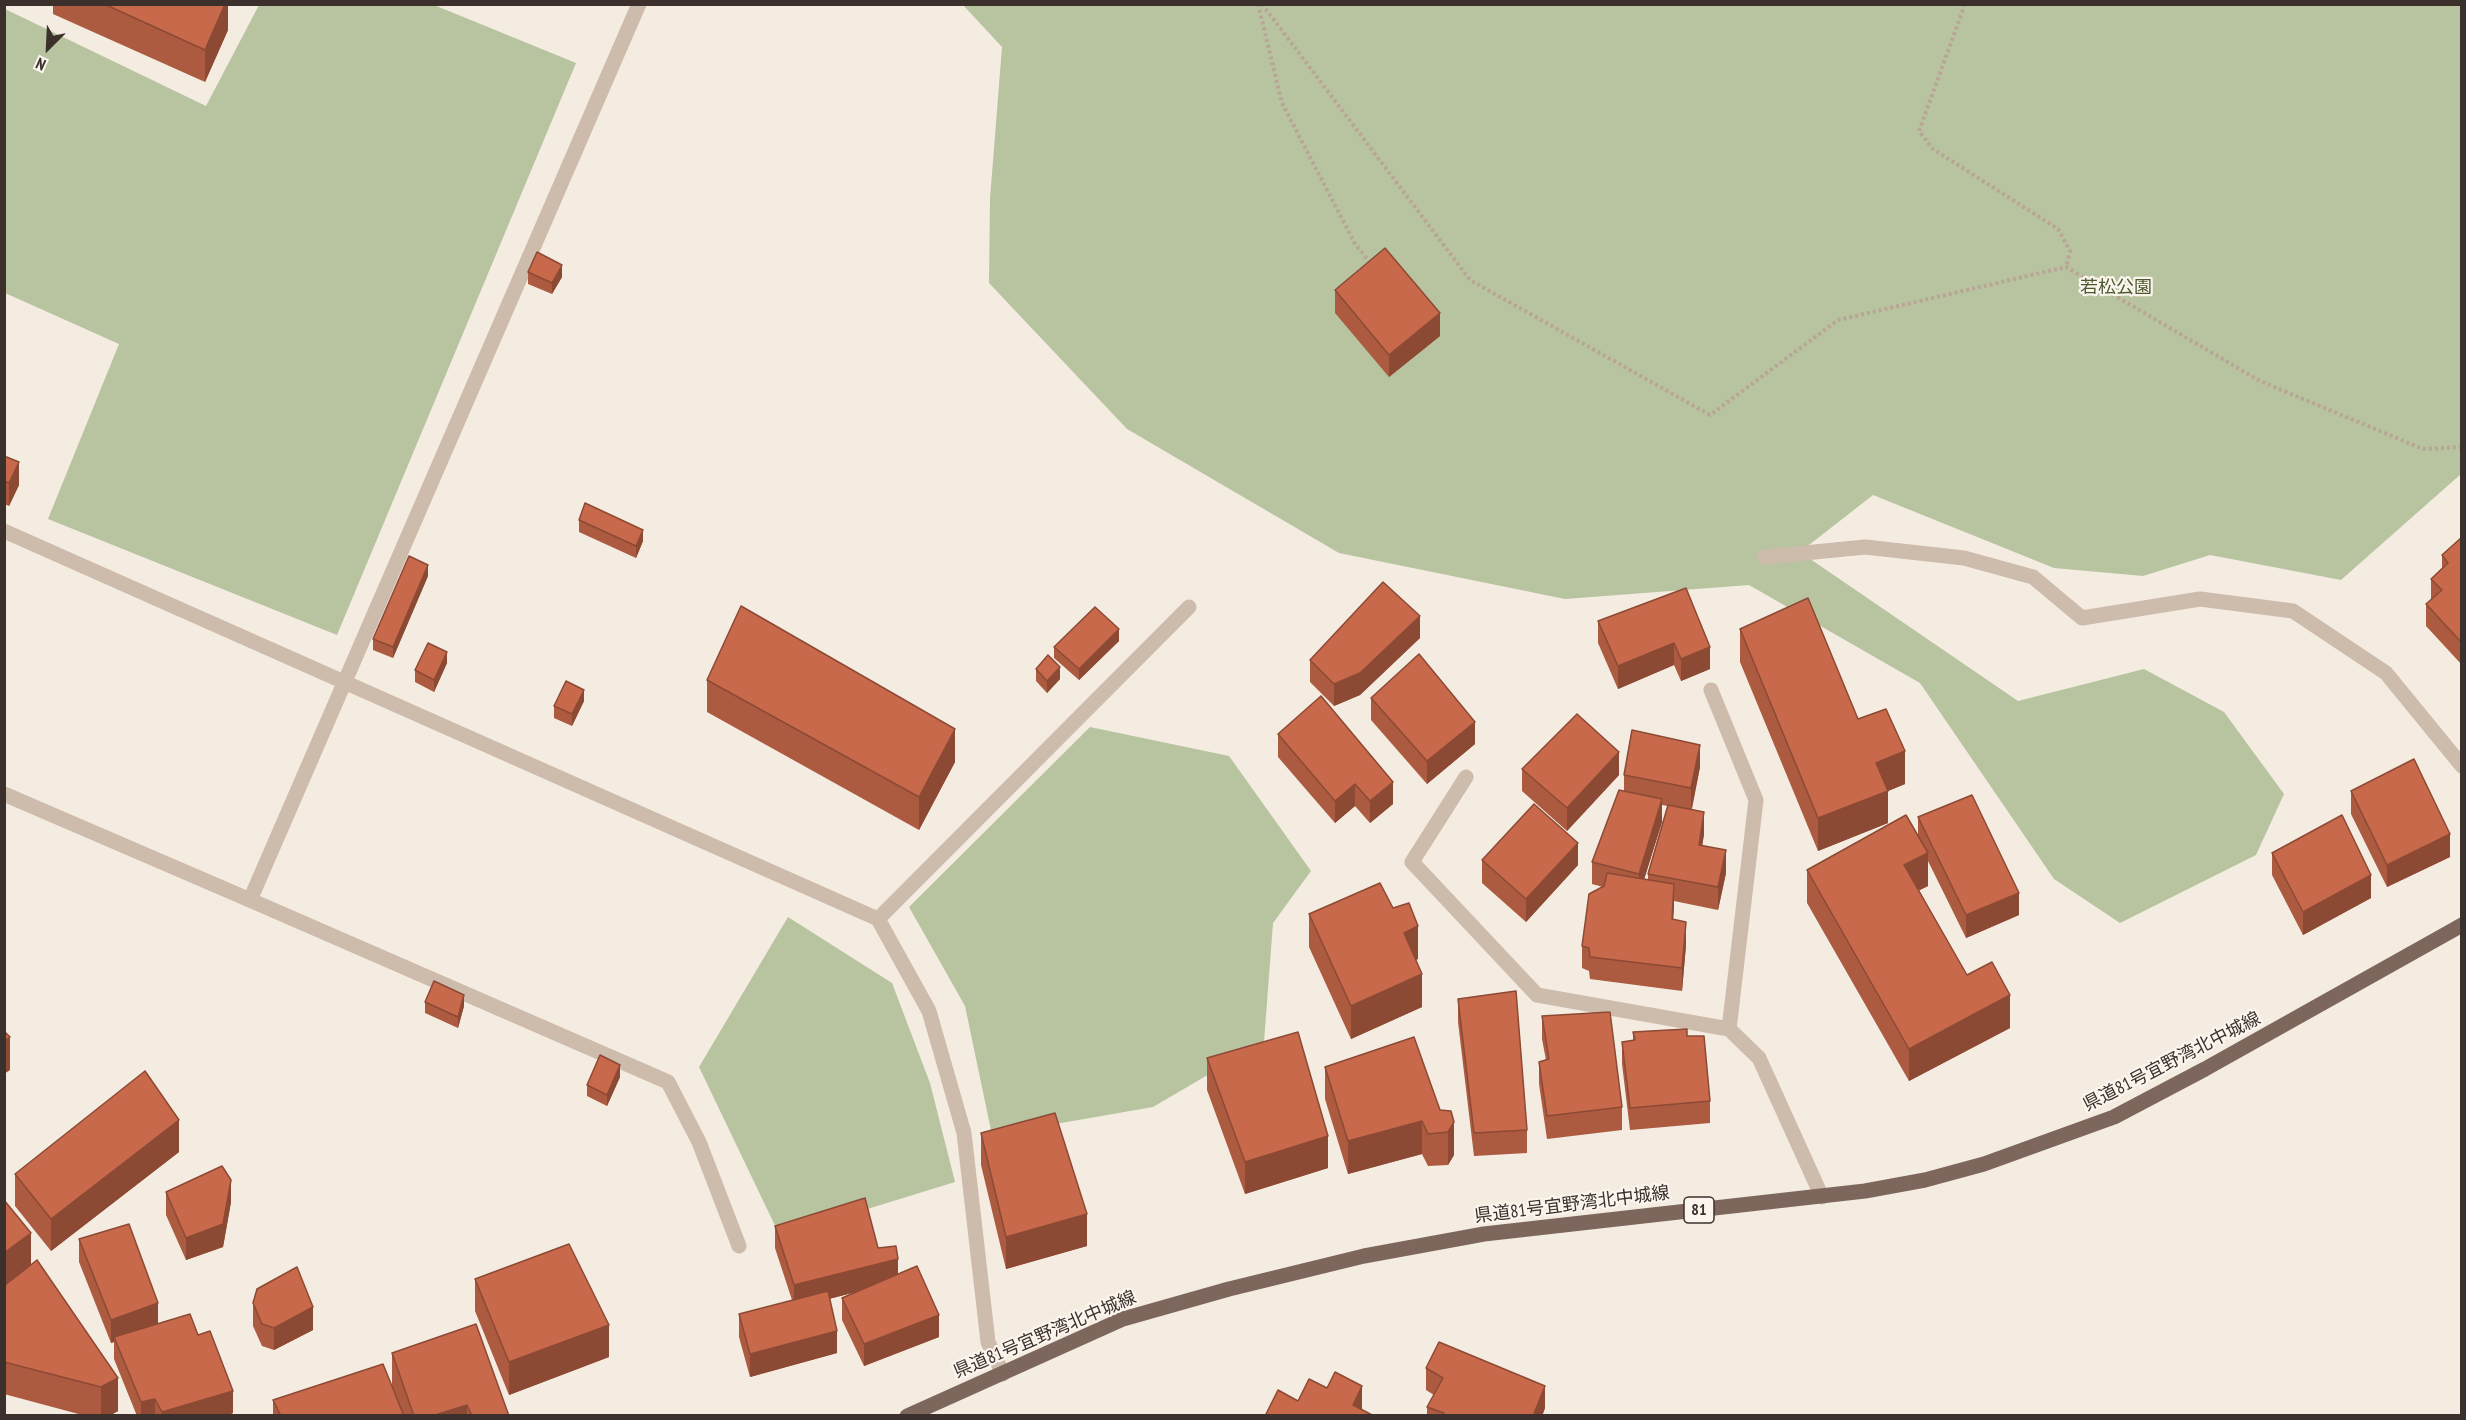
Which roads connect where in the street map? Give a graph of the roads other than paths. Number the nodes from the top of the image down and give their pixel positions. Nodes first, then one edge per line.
1 (639, 4) edge
2 (4, 531) edge
3 (1764, 557) dead end
4 (1189, 607) dead end
5 (344, 681) junction
6 (1711, 690) dead end
7 (2462, 766) edge
8 (1466, 777) dead end
9 (4, 794) edge
10 (250, 900) junction
11 (878, 919) junction
12 (2462, 925) edge
13 (1729, 1029) junction
14 (1822, 1197) junction
15 (739, 1246) dead end
16 (1003, 1374) junction
17 (907, 1416) edge

1 - 5 street
2 - 5 street
3 - 7 street
4 - 11 street
5 - 10 street
5 - 11 street
6 - 13 street
8 - 13 street
9 - 10 street
10 - 15 street
11 - 16 street
12 - 14 main road, 県道81号宜野湾北中城線 / 81
13 - 14 street
14 - 16 main road, 県道81号宜野湾北中城線 / 81
16 - 17 main road, 県道81号宜野湾北中城線 / 81

